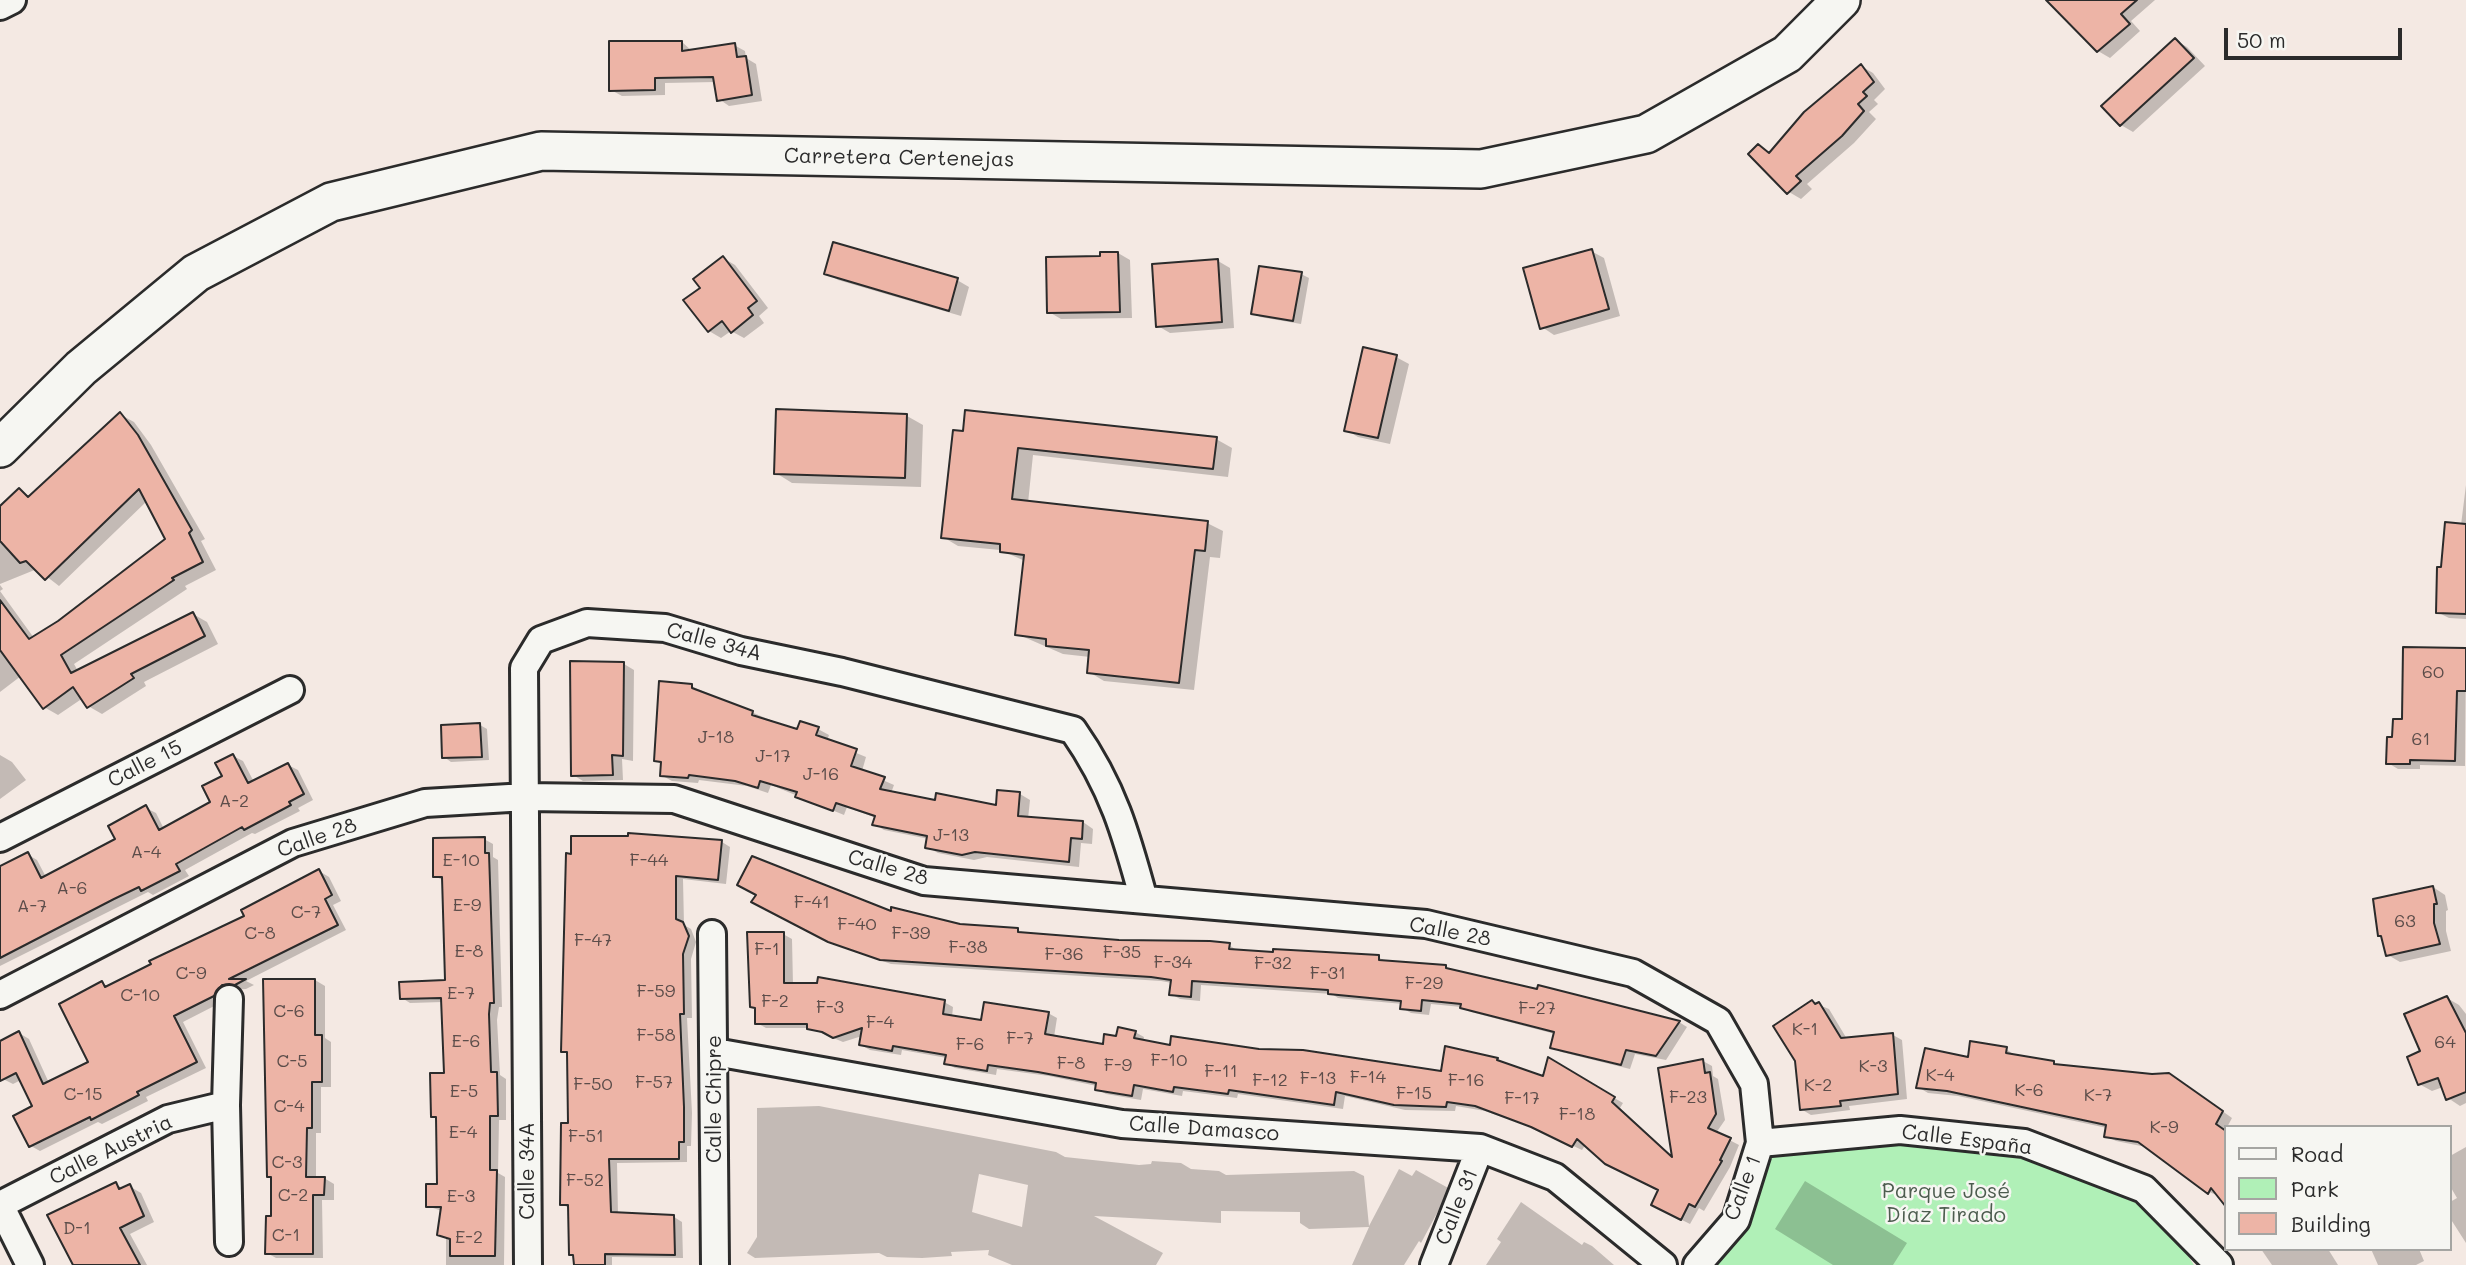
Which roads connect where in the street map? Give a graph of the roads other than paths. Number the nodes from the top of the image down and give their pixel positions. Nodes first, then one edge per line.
1 (12, 0) edge
2 (1841, 0) edge
3 (0, 6) edge
4 (0, 448) edge
5 (290, 690) dead end
6 (526, 797) junction
7 (0, 838) edge
8 (1144, 900) junction
9 (712, 934) dead end
10 (0, 995) edge
11 (229, 999) dead end
12 (715, 1052) junction
13 (226, 1105) junction
14 (1760, 1143) junction
15 (1480, 1149) junction
16 (0, 1205) edge
17 (229, 1242) dead end
18 (30, 1265) edge
19 (528, 1265) edge
20 (715, 1265) edge
21 (1434, 1265) edge
22 (1662, 1265) edge
23 (1697, 1265) edge
24 (2219, 1265) edge

1 - 3 street
2 - 4 main road, Carretera Certenejas
5 - 7 street, Calle 15
6 - 8 street, Calle 28
6 - 8 street, Calle 34A
6 - 10 street, Calle 28
6 - 19 street, Calle 34A
8 - 14 street, Calle 28
9 - 12 street, Calle Chipre
11 - 13 street
12 - 15 street, Calle Damasco
12 - 20 street, Calle Chipre
13 - 16 street, Calle Austria
13 - 17 street
14 - 23 street, Calle 1
14 - 24 street, Calle España
15 - 21 street, Calle 31
15 - 22 street, Calle Damasco
16 - 18 street

